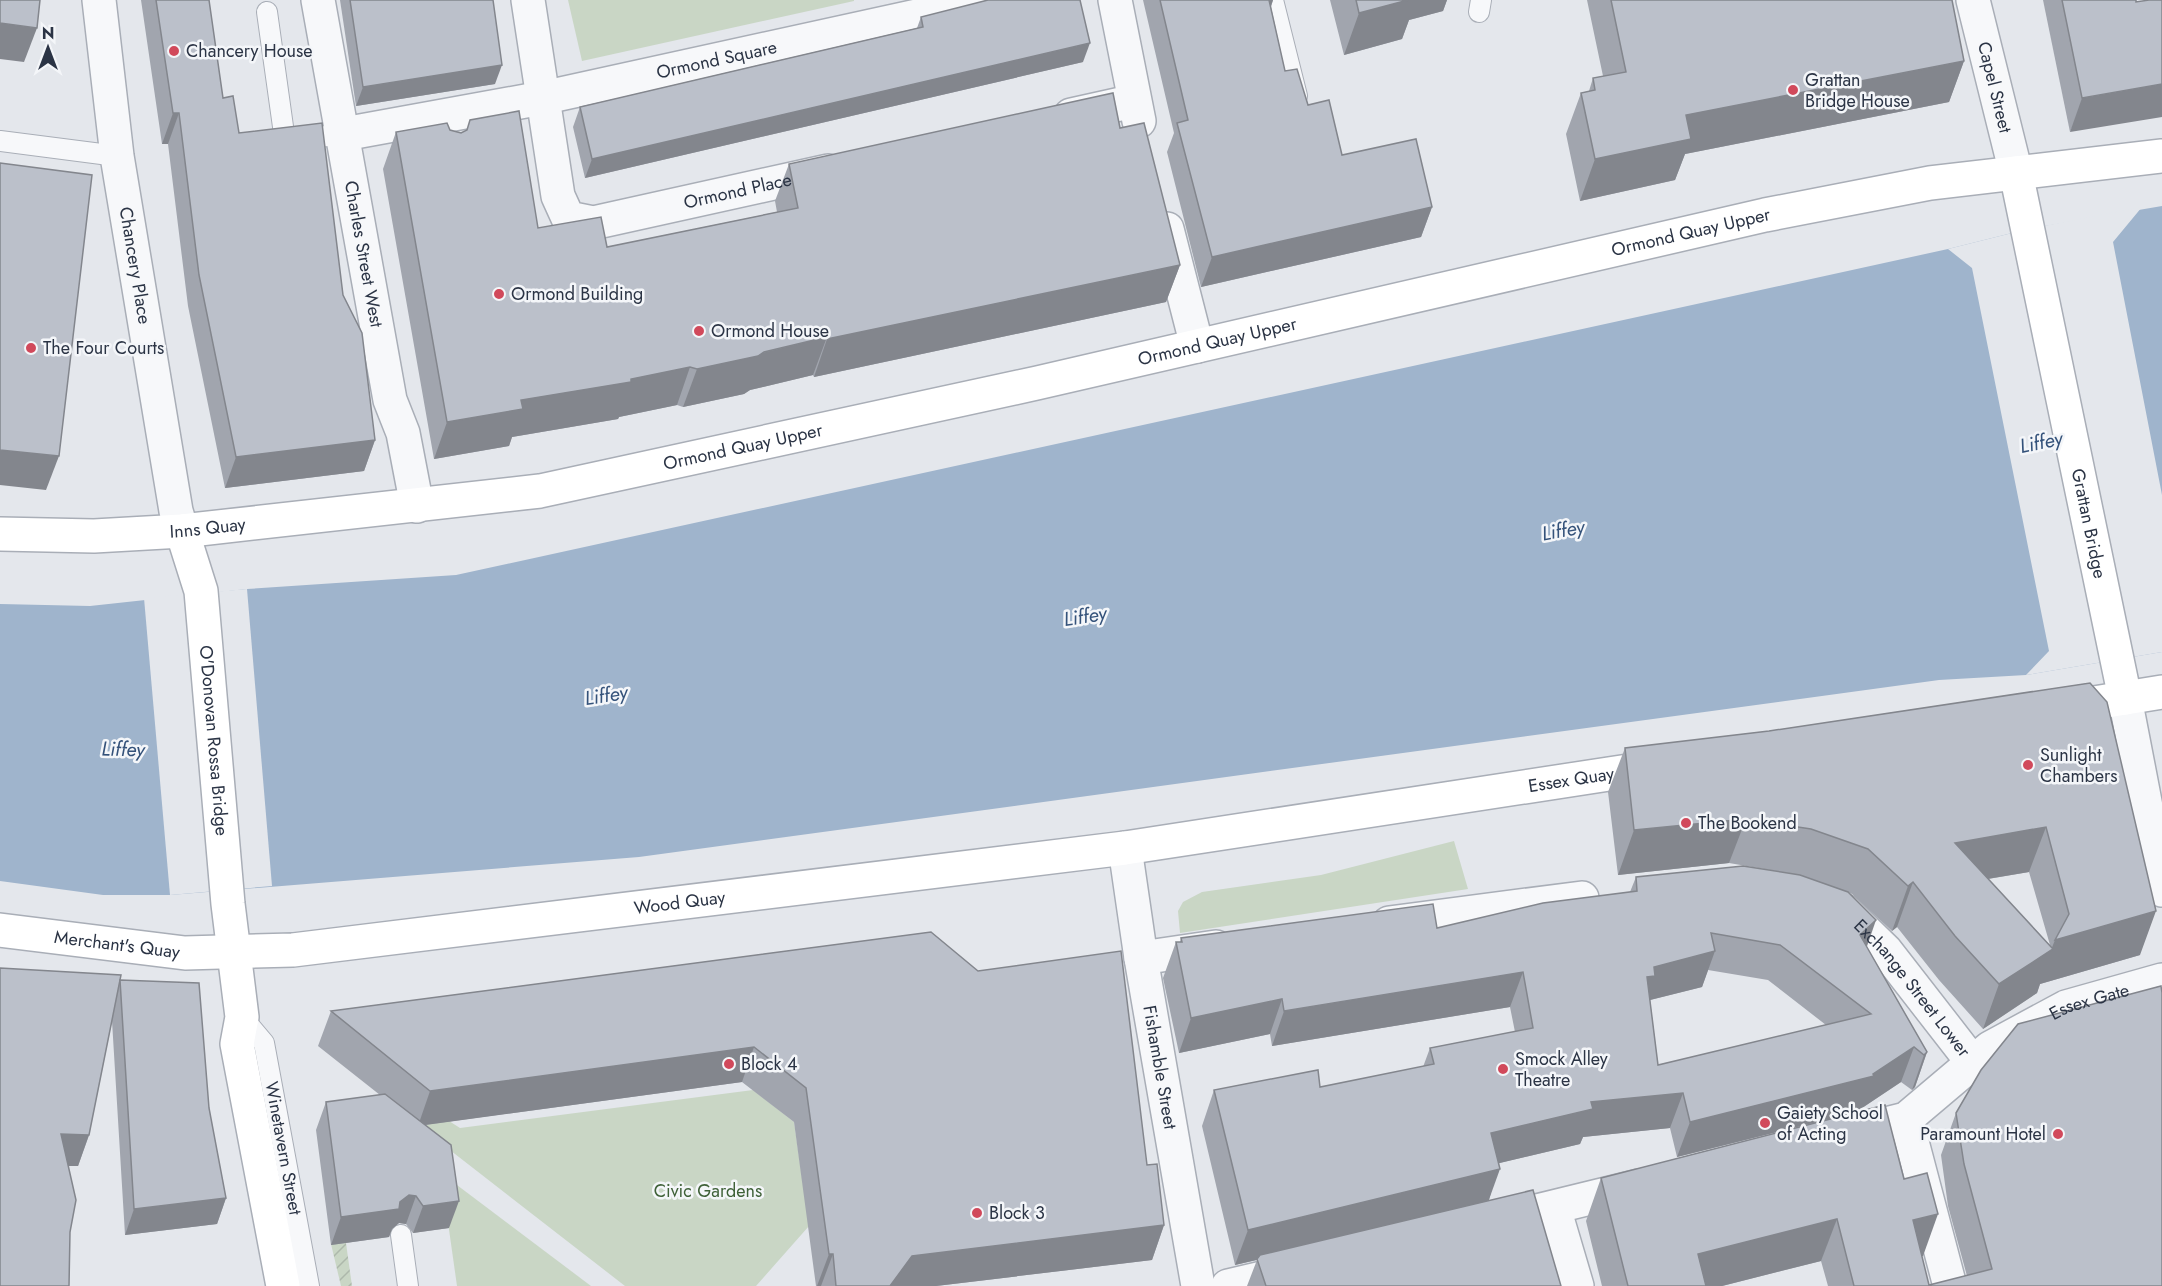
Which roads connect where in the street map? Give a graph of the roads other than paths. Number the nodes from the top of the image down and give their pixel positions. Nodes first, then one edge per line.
1 (99, 0) edge
2 (318, 0) edge
3 (528, 0) edge
4 (990, 0) edge
5 (1115, 0) edge
6 (1273, 0) edge
7 (1973, 0) edge
8 (888, 11) edge
9 (267, 12) dead end
10 (542, 98) junction
11 (1134, 101) junction
12 (1302, 113) edge
13 (1042, 122) edge
14 (344, 134) junction
15 (0, 141) edge
16 (1145, 146) edge
17 (117, 156) junction
18 (2162, 156) edge
19 (859, 164) edge
20 (2016, 173) junction
21 (1160, 203) edge
22 (1197, 346) junction
23 (417, 506) junction
24 (182, 531) junction
25 (0, 534) edge
26 (2162, 692) edge
27 (2125, 698) junction
28 (2038, 712) edge
29 (1687, 762) edge
30 (1125, 848) junction
31 (2162, 890) edge
32 (1609, 895) edge
33 (1803, 896) edge
34 (1360, 927) edge
35 (0, 930) edge
36 (1245, 943) edge
37 (235, 953) junction
38 (1141, 958) junction
39 (2162, 980) edge
40 (242, 1017) junction
41 (1973, 1063) junction
42 (1906, 1119) junction
43 (1816, 1142) edge
44 (1669, 1179) edge
45 (1554, 1208) junction
46 (1471, 1228) edge
47 (401, 1235) edge
48 (1326, 1263) edge
49 (283, 1286) edge
50 (309, 1286) edge
51 (408, 1286) edge
52 (1198, 1286) edge
53 (1228, 1286) edge
54 (1577, 1286) edge
55 (1950, 1286) edge

1 - 17 street, Chancery Place
2 - 14 street, Charles Street West
3 - 10 street
4 - 8 street, Ormond Square
5 - 11 street
6 - 12 lane
7 - 20 street, Capel Street
8 - 10 street, Ormond Square
9 - 14 lane
10 - 14 street, Ormond Square
10 - 19 street, Ormond Place
11 - 13 street
11 - 16 street
14 - 23 street, Charles Street West
15 - 17 lane
17 - 24 street, Chancery Place
18 - 20 main road, Ormond Quay Upper
20 - 22 main road, Ormond Quay Upper
20 - 27 main road, Grattan Bridge
21 - 22 street
22 - 23 main road, Ormond Quay Upper
23 - 24 main road, Inns Quay
24 - 25 main road, Inns Quay
24 - 37 main road, O'Donovan Rossa Bridge
26 - 27 main road
27 - 28 main road
27 - 31 street
29 - 30 main road, Essex Quay
30 - 37 main road, Wood Quay
30 - 38 street, Fishamble Street
32 - 34 street
33 - 41 street, Exchange Street Lower
35 - 37 main road, Merchant's Quay
36 - 38 street
37 - 40 main road, Winetavern Street
38 - 52 street, Fishamble Street
39 - 41 street, Essex Gate
40 - 49 main road, Winetavern Street
40 - 50 lane, Winetavern Street
41 - 42 street, Essex Gate
42 - 43 street
42 - 55 street
44 - 45 street
45 - 46 street
45 - 54 street
47 - 51 lane
48 - 53 street

